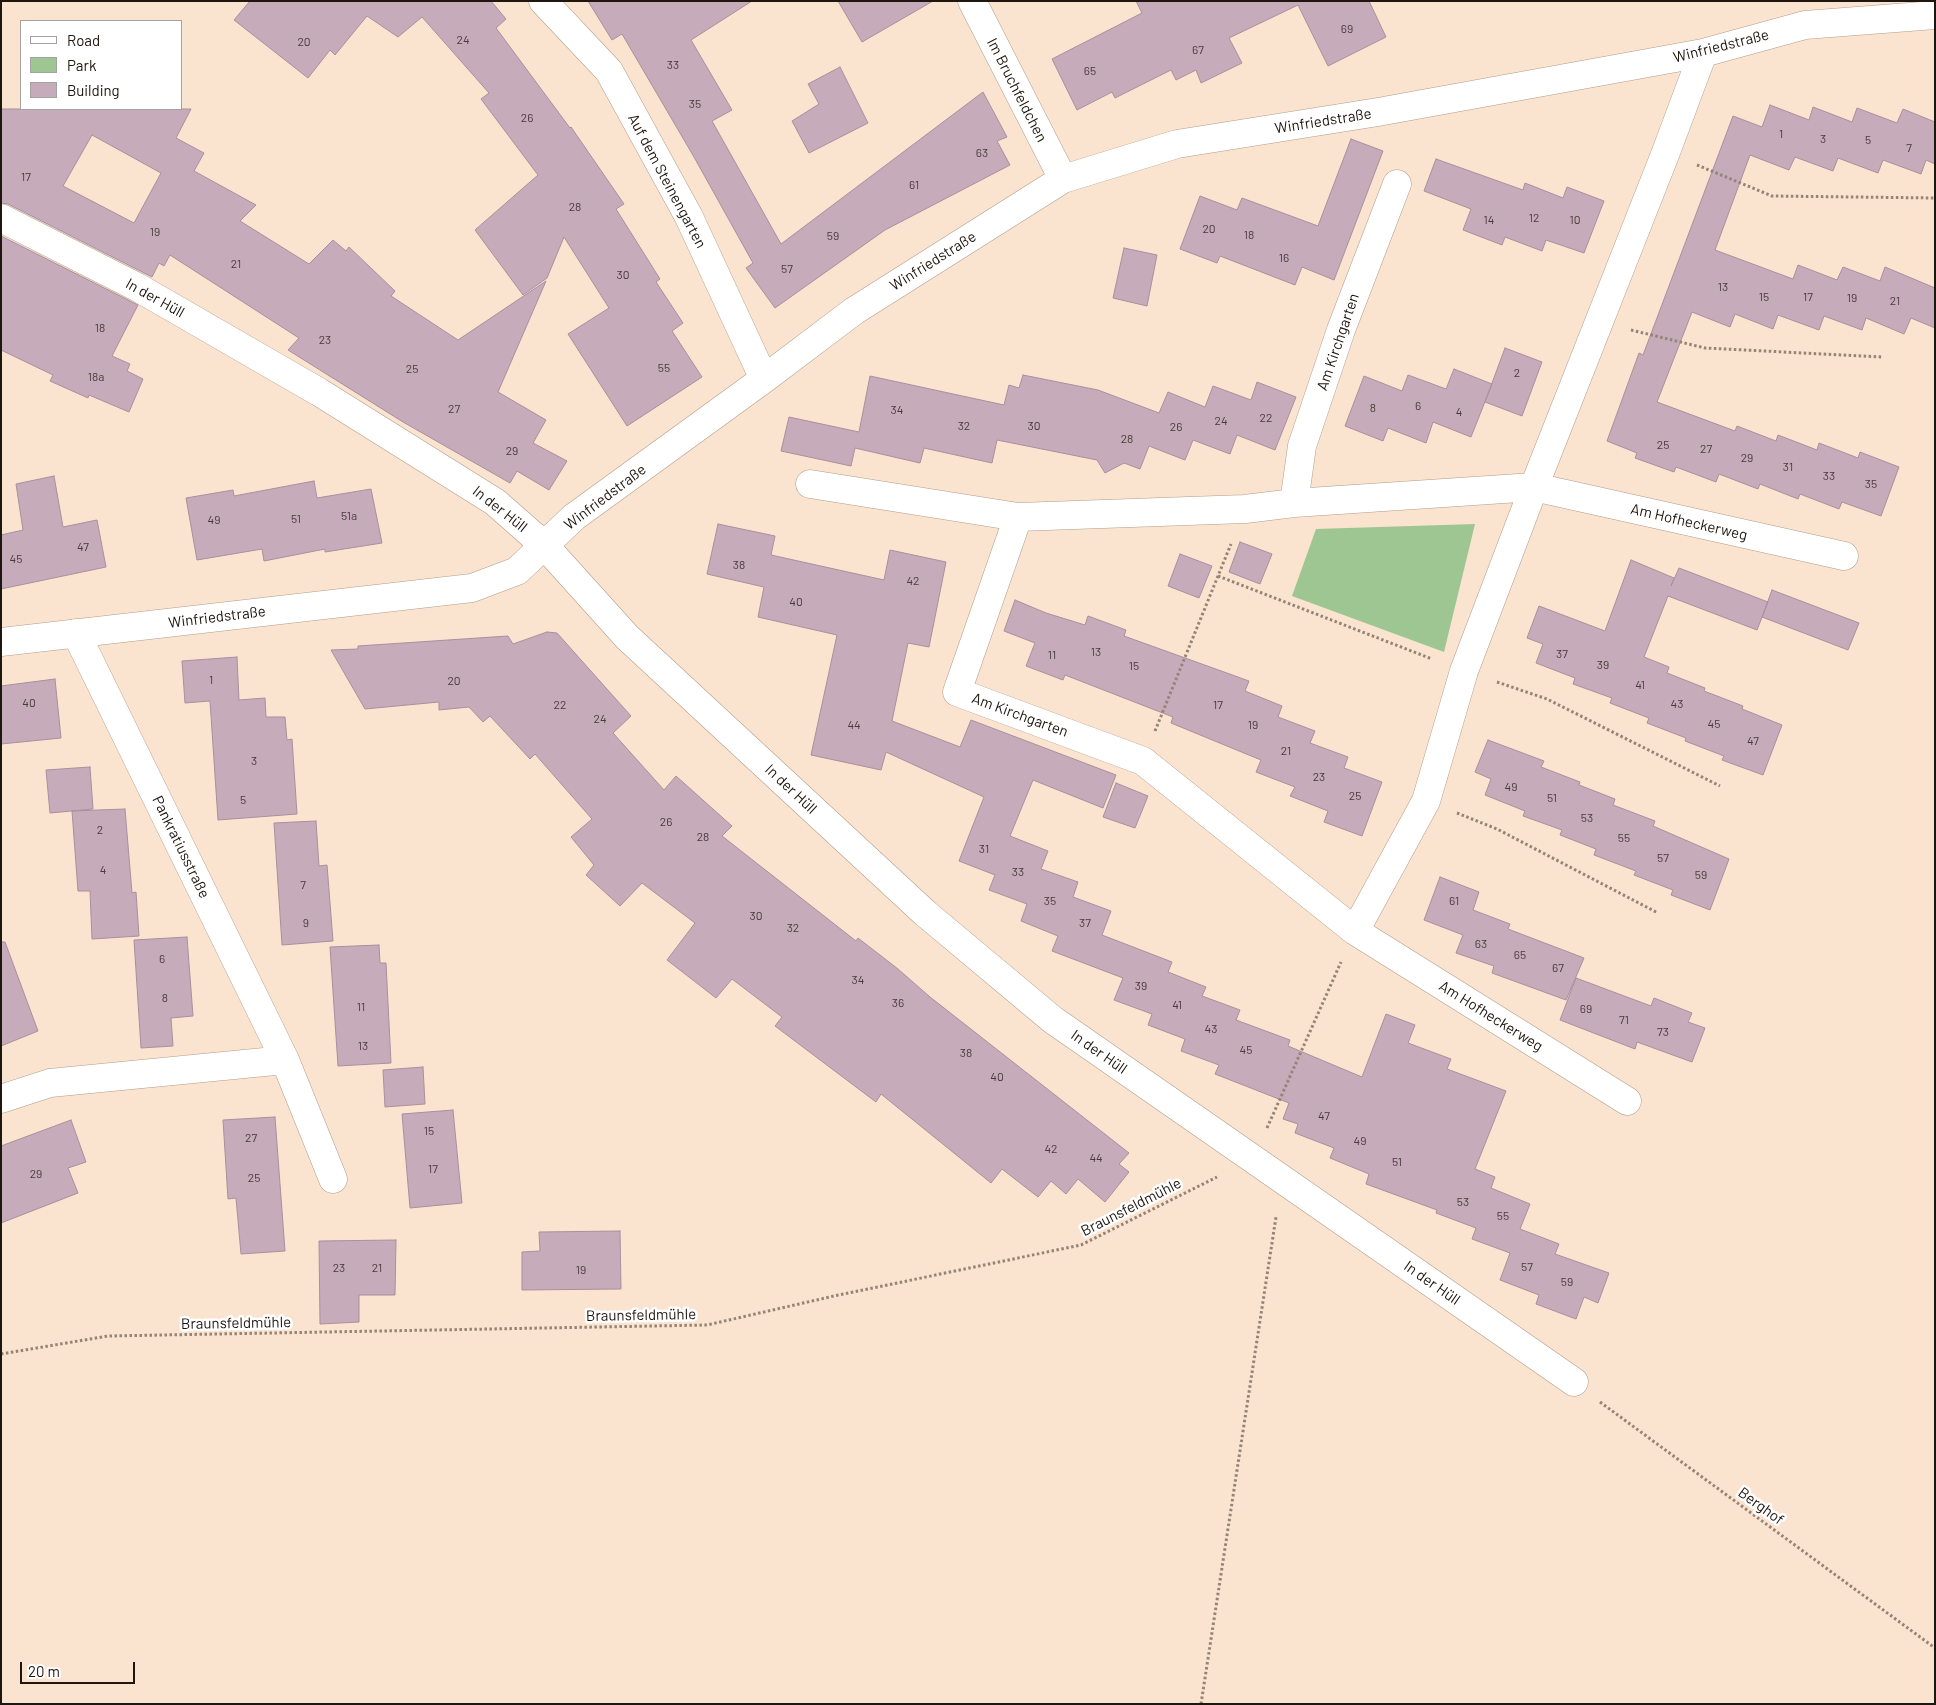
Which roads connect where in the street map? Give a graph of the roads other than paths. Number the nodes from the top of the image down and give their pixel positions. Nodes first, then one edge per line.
1 (543, 1) edge
2 (972, 1) edge
3 (1935, 15) edge
4 (1703, 53) junction
5 (1063, 179) junction
6 (1397, 184) dead end
7 (1, 218) edge
8 (764, 379) junction
9 (810, 484) dead end
10 (1534, 487) junction
11 (1294, 503) junction
12 (1018, 517) junction
13 (545, 546) junction
14 (1844, 556) dead end
15 (76, 633) junction
16 (1, 642) edge
17 (1355, 930) junction
18 (285, 1060) junction
19 (1, 1100) edge
20 (1627, 1101) dead end
21 (333, 1180) dead end
22 (1574, 1382) road end

1 - 8 street, Auf dem Steinengarten
2 - 5 street, Im Bruchfeldchen
3 - 4 street, Winfriedstraße
4 - 5 street, Winfriedstraße
4 - 10 street
5 - 8 street, Winfriedstraße
6 - 11 street, Am Kirchgarten
7 - 13 street, In der Hüll
8 - 13 street, Winfriedstraße
9 - 12 street
10 - 11 street
10 - 14 street, Am Hofheckerweg
10 - 17 street
11 - 12 street
12 - 17 street, Am Kirchgarten
13 - 15 street, Winfriedstraße
13 - 22 street, In der Hüll
15 - 16 street, Winfriedstraße
15 - 18 street, Pankratiusstraße
17 - 20 street, Am Hofheckerweg
18 - 19 street
18 - 21 street, Pankratiusstraße

